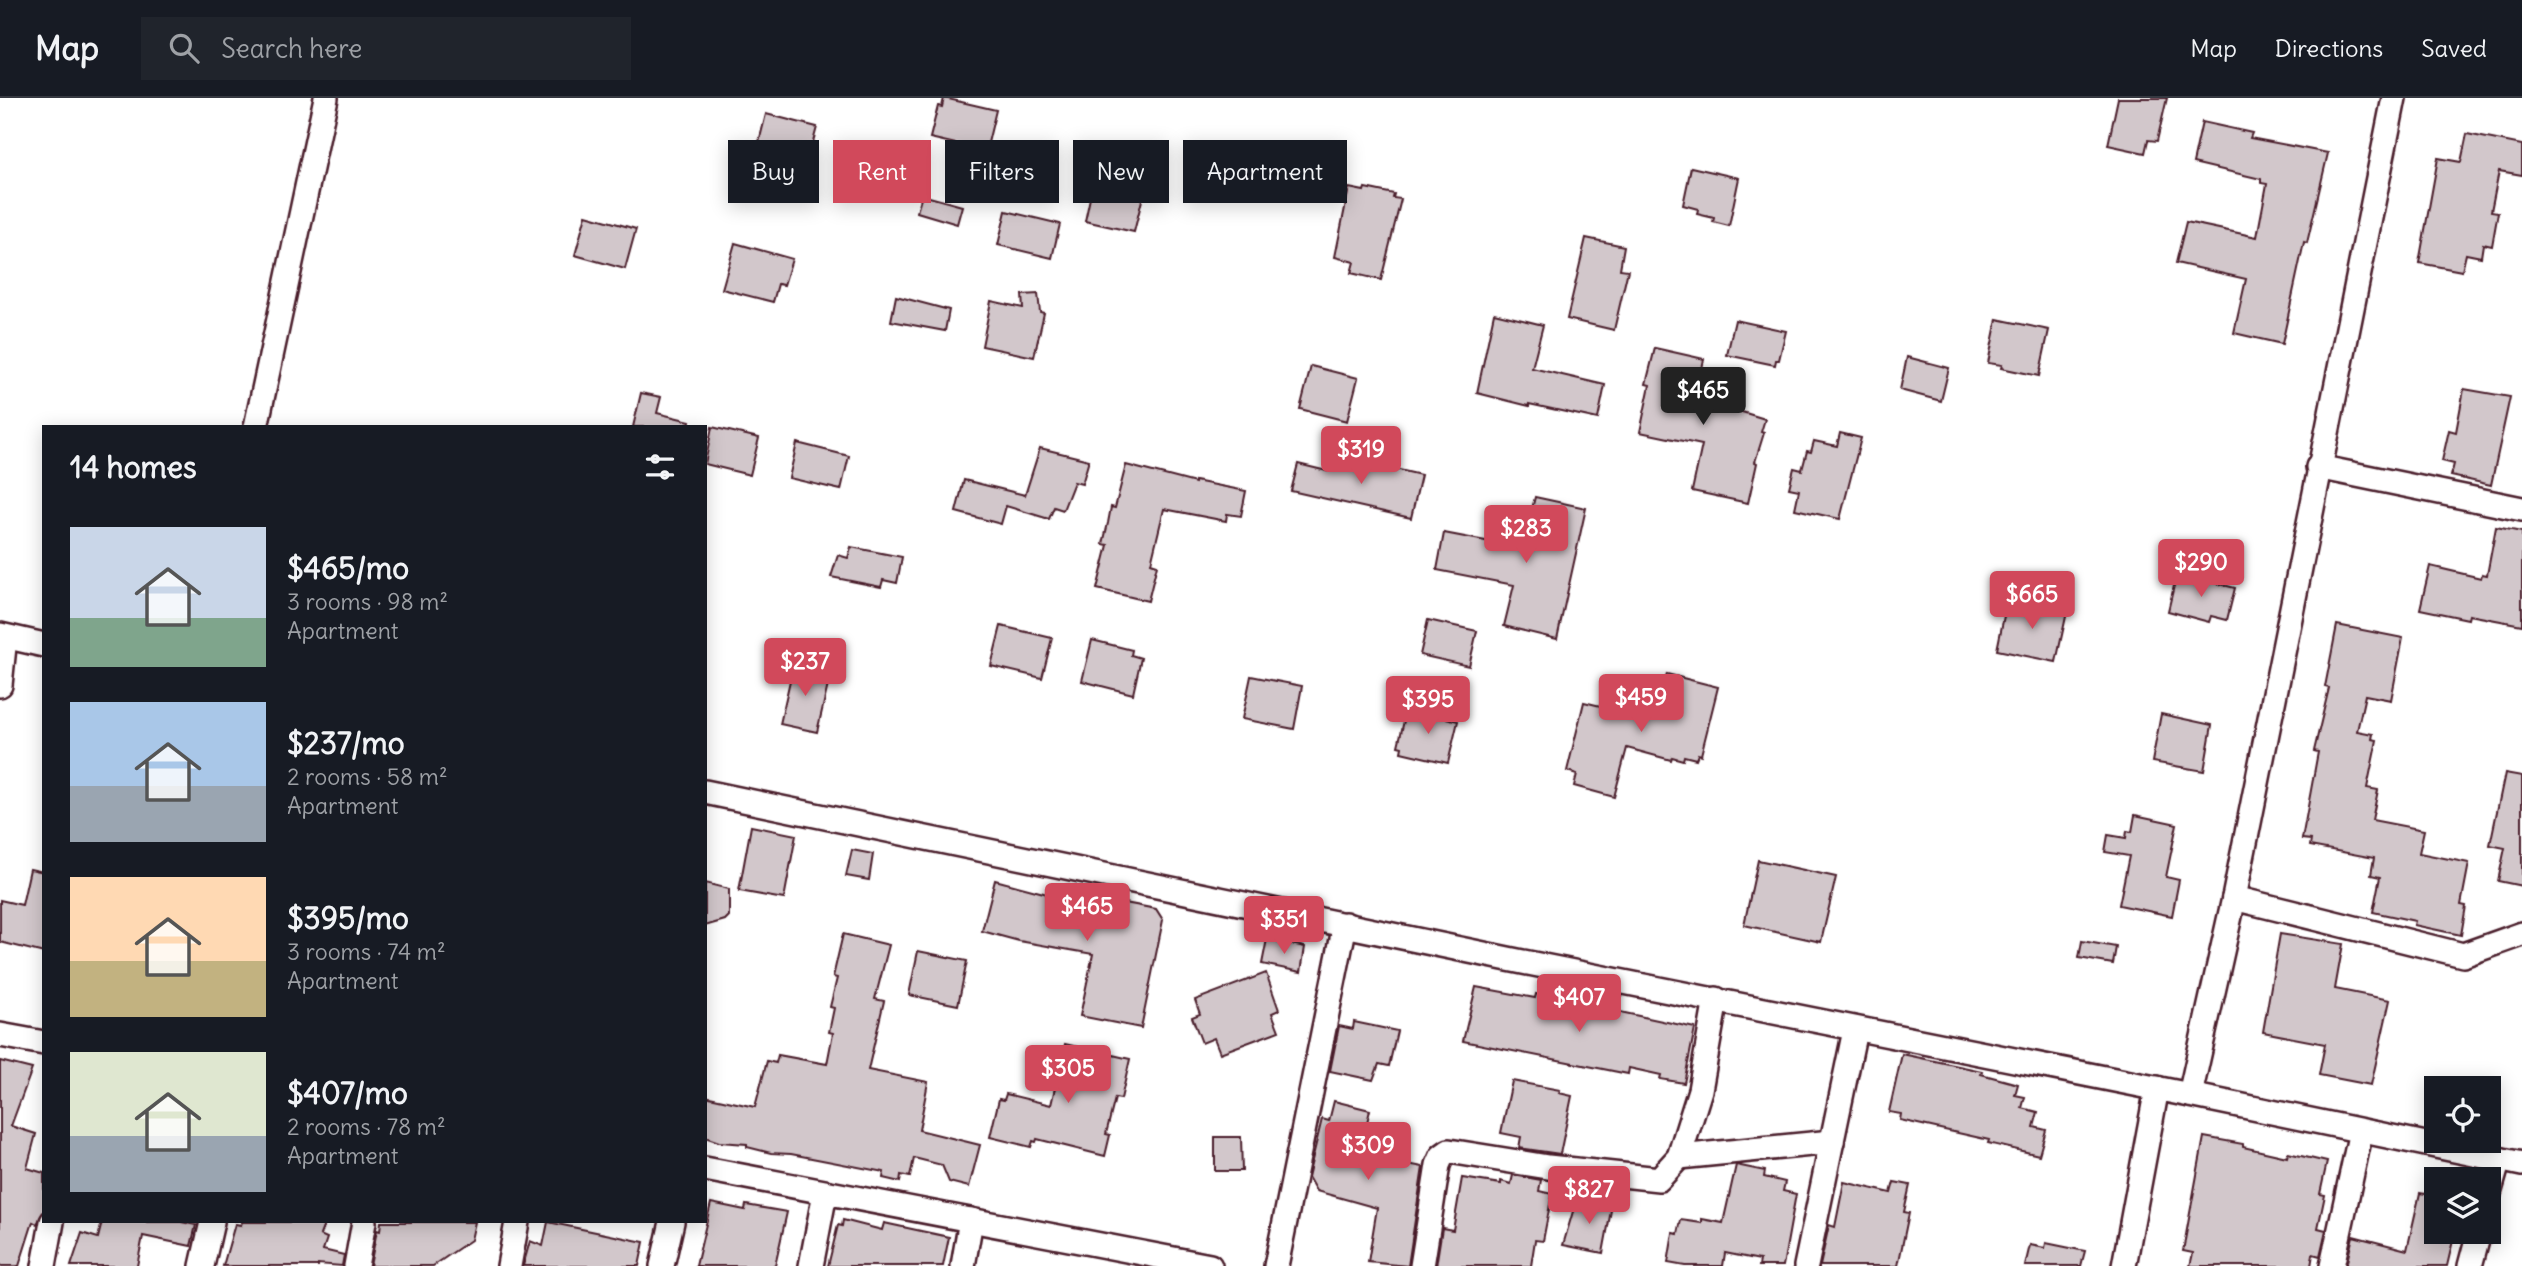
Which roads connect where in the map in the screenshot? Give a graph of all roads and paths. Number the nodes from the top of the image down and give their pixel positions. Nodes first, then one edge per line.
1 (326, 98) edge
2 (2394, 98) edge
3 (257, 425) edge
4 (2318, 467) junction
5 (2522, 509) edge
6 (3, 636) edge
7 (42, 645) edge
8 (0, 685) edge
9 (707, 792) edge
10 (2234, 898) junction
11 (1345, 924) junction
12 (2522, 934) edge
13 (1716, 999) junction
14 (1855, 1030) junction
15 (0, 1035) edge
16 (42, 1043) edge
17 (2157, 1088) junction
18 (2190, 1095) junction
19 (2361, 1130) junction
20 (1832, 1142) junction
21 (1679, 1157) junction
22 (2499, 1159) junction
23 (2522, 1164) edge
24 (2497, 1167) edge
25 (707, 1170) edge
26 (825, 1192) junction
27 (971, 1220) junction
28 (52, 1223) edge
29 (212, 1223) edge
30 (365, 1223) edge
31 (517, 1223) edge
32 (672, 1223) edge
33 (2476, 1244) edge
34 (1119, 1258) edge
35 (44, 1266) edge
36 (202, 1266) edge
37 (356, 1266) edge
38 (509, 1266) edge
39 (662, 1266) edge
40 (811, 1266) edge
41 (963, 1266) edge
42 (1210, 1266) edge
43 (1276, 1266) edge
44 (1422, 1266) edge
45 (1806, 1266) edge
46 (2124, 1266) edge
47 (2332, 1266) edge
48 (2470, 1266) edge

1 - 3 street
2 - 4 street
4 - 5 street
4 - 10 street
6 - 7 street
6 - 8 street
9 - 11 street
10 - 12 street
10 - 18 street
11 - 13 street
11 - 43 street
13 - 14 street
13 - 21 street
14 - 17 street
14 - 20 street
15 - 16 street
17 - 18 street
17 - 46 street
18 - 19 street
19 - 22 street
19 - 47 street
20 - 21 street
20 - 45 street
21 - 44 street
22 - 23 street
22 - 24 street
25 - 26 street
26 - 27 street
26 - 40 street
27 - 34 street
27 - 41 street
28 - 35 street
29 - 36 street
30 - 37 street
31 - 38 street
32 - 39 street
33 - 48 street
34 - 42 street

